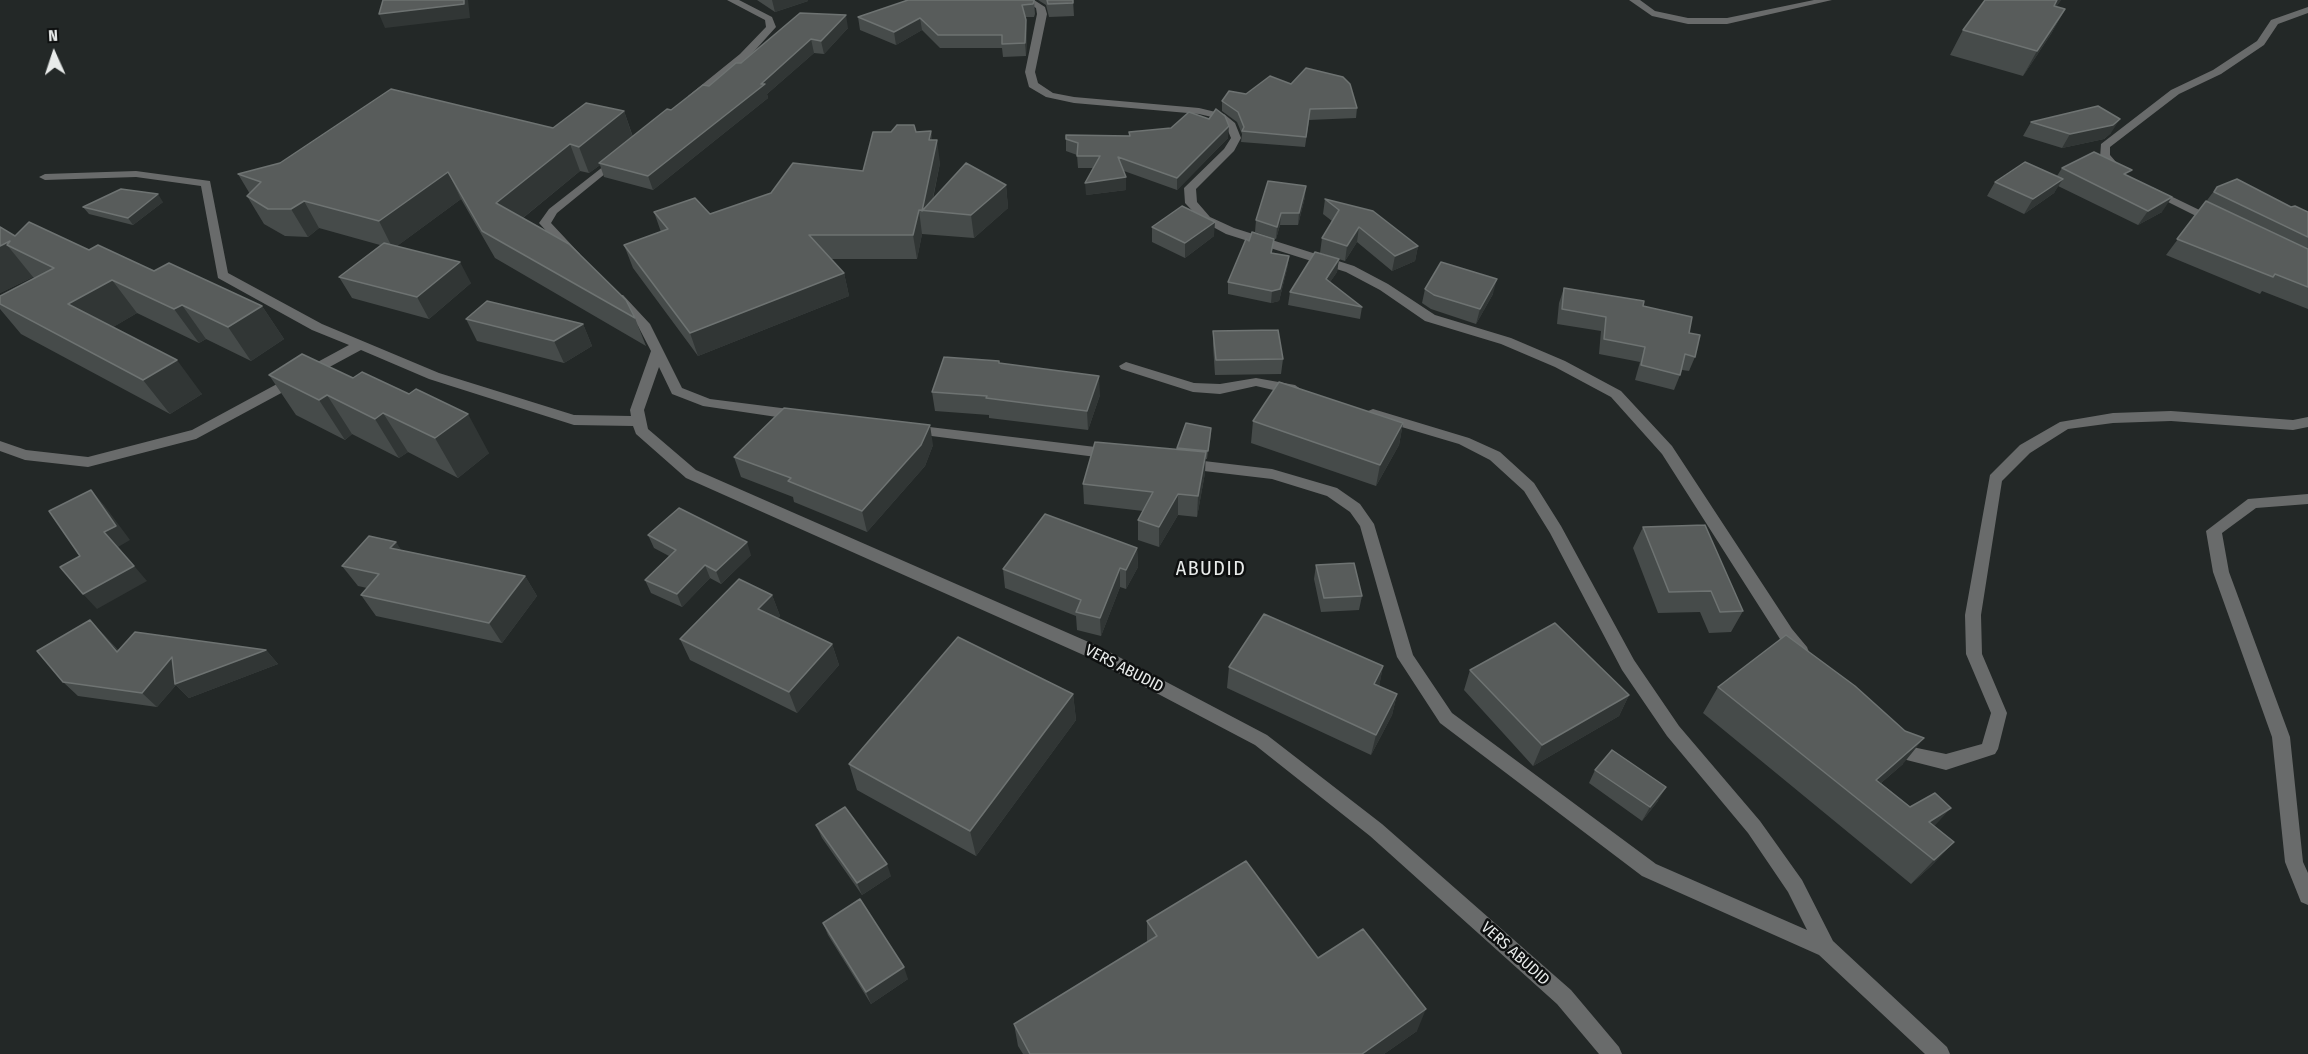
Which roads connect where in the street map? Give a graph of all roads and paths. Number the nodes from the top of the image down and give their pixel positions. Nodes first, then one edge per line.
1 (732, 0) edge
2 (1027, 0) edge
3 (1634, 0) edge
4 (1827, 0) edge
5 (2308, 10) edge
6 (680, 107) edge
7 (626, 152) edge
8 (45, 177) dead end
9 (2225, 227) edge
10 (586, 265) edge
11 (611, 290) edge
12 (360, 345) junction
13 (658, 350) junction
14 (1126, 366) dead end
15 (1307, 394) edge
16 (1363, 411) edge
17 (815, 418) edge
18 (639, 421) junction
19 (2308, 422) edge
20 (897, 428) edge
21 (0, 446) edge
22 (1131, 457) edge
23 (1166, 461) edge
24 (2308, 499) edge
25 (1808, 661) edge
26 (1884, 743) edge
27 (2308, 896) edge
28 (1826, 948) junction
29 (1612, 1054) edge
30 (1940, 1054) edge

1 - 6 street
2 - 25 street
3 - 4 street
5 - 9 street
7 - 10 street
8 - 12 street
11 - 13 street
12 - 18 street
12 - 21 street
13 - 17 street
13 - 18 street
14 - 15 street
16 - 28 street
18 - 29 street, VERS ABUDID
19 - 26 street
20 - 22 street
23 - 28 street
24 - 27 street
28 - 30 street

